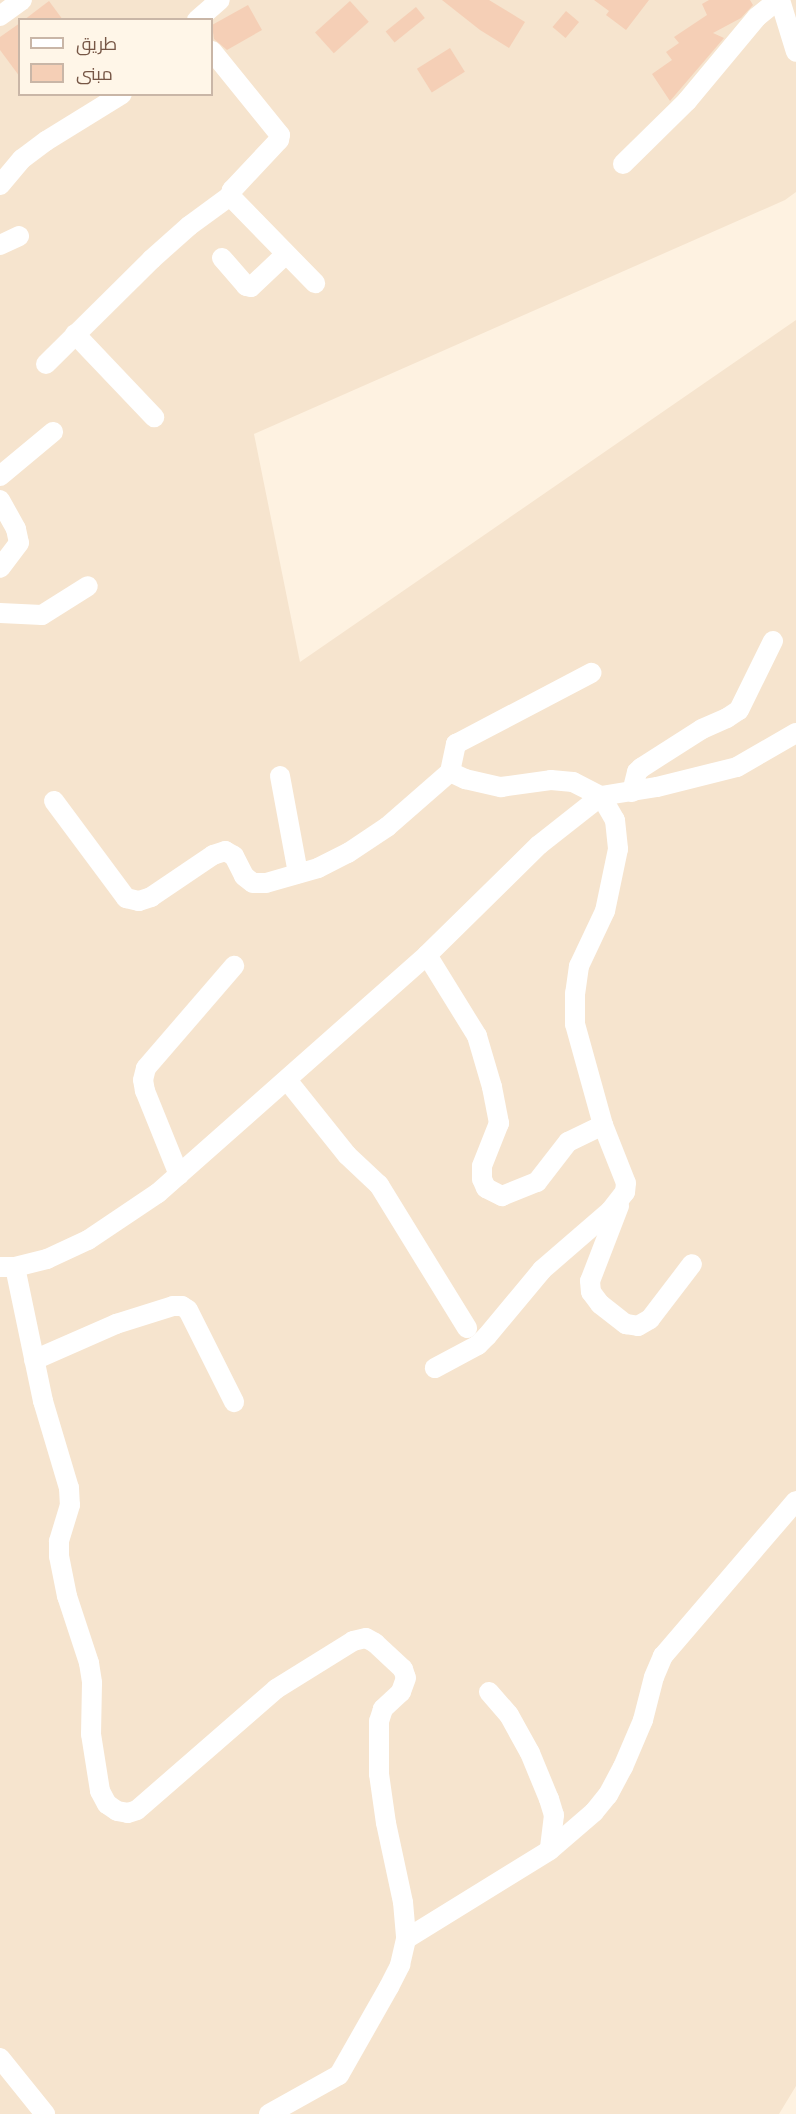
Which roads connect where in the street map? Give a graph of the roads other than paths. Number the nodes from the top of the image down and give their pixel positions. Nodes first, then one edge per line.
1 (220, 0) edge
2 (784, 5) edge
3 (199, 18) edge
4 (213, 52) edge
5 (796, 52) edge
6 (119, 96) edge
7 (623, 164) dead end
8 (0, 185) edge
9 (230, 196) junction
10 (19, 236) dead end
11 (0, 245) edge
12 (286, 254) junction
13 (222, 258) dead end
14 (315, 283) dead end
15 (75, 334) junction
16 (46, 364) dead end
17 (154, 417) dead end
18 (53, 432) dead end
19 (0, 476) edge
20 (0, 500) edge
21 (0, 568) edge
22 (88, 586) dead end
23 (0, 613) edge
24 (773, 641) dead end
25 (591, 673) dead end
26 (796, 733) edge
27 (450, 772) junction
28 (280, 776) dead end
29 (632, 792) junction
30 (601, 796) junction
31 (54, 801) dead end
32 (298, 873) junction
33 (427, 955) junction
34 (234, 966) dead end
35 (287, 1080) junction
36 (603, 1125) junction
37 (179, 1175) junction
38 (622, 1198) junction
39 (692, 1264) dead end
40 (7, 1267) edge
41 (467, 1328) dead end
42 (34, 1360) junction
43 (435, 1368) dead end
44 (234, 1402) dead end
45 (796, 1501) edge
46 (489, 1692) dead end
47 (550, 1850) junction
48 (406, 1940) junction
49 (0, 2058) edge
50 (45, 2114) edge
51 (269, 2114) edge

1 - 3 street
2 - 5 street
2 - 7 street
4 - 9 street
6 - 8 street
9 - 12 street
9 - 15 street
10 - 11 street
12 - 13 street
12 - 14 street
15 - 16 street
15 - 17 street
18 - 19 street
20 - 21 street
22 - 23 street
24 - 29 street
25 - 27 street
26 - 29 street
27 - 30 street
27 - 32 street
28 - 32 street
29 - 30 street
30 - 33 street
30 - 36 street
31 - 32 street
33 - 35 street
33 - 36 street
34 - 37 street
35 - 37 street
35 - 41 street
36 - 38 street
37 - 40 street
38 - 39 street
38 - 43 street
40 - 42 street
42 - 44 street
42 - 48 street
45 - 47 street
46 - 47 street
47 - 48 street
48 - 51 street
49 - 50 street

